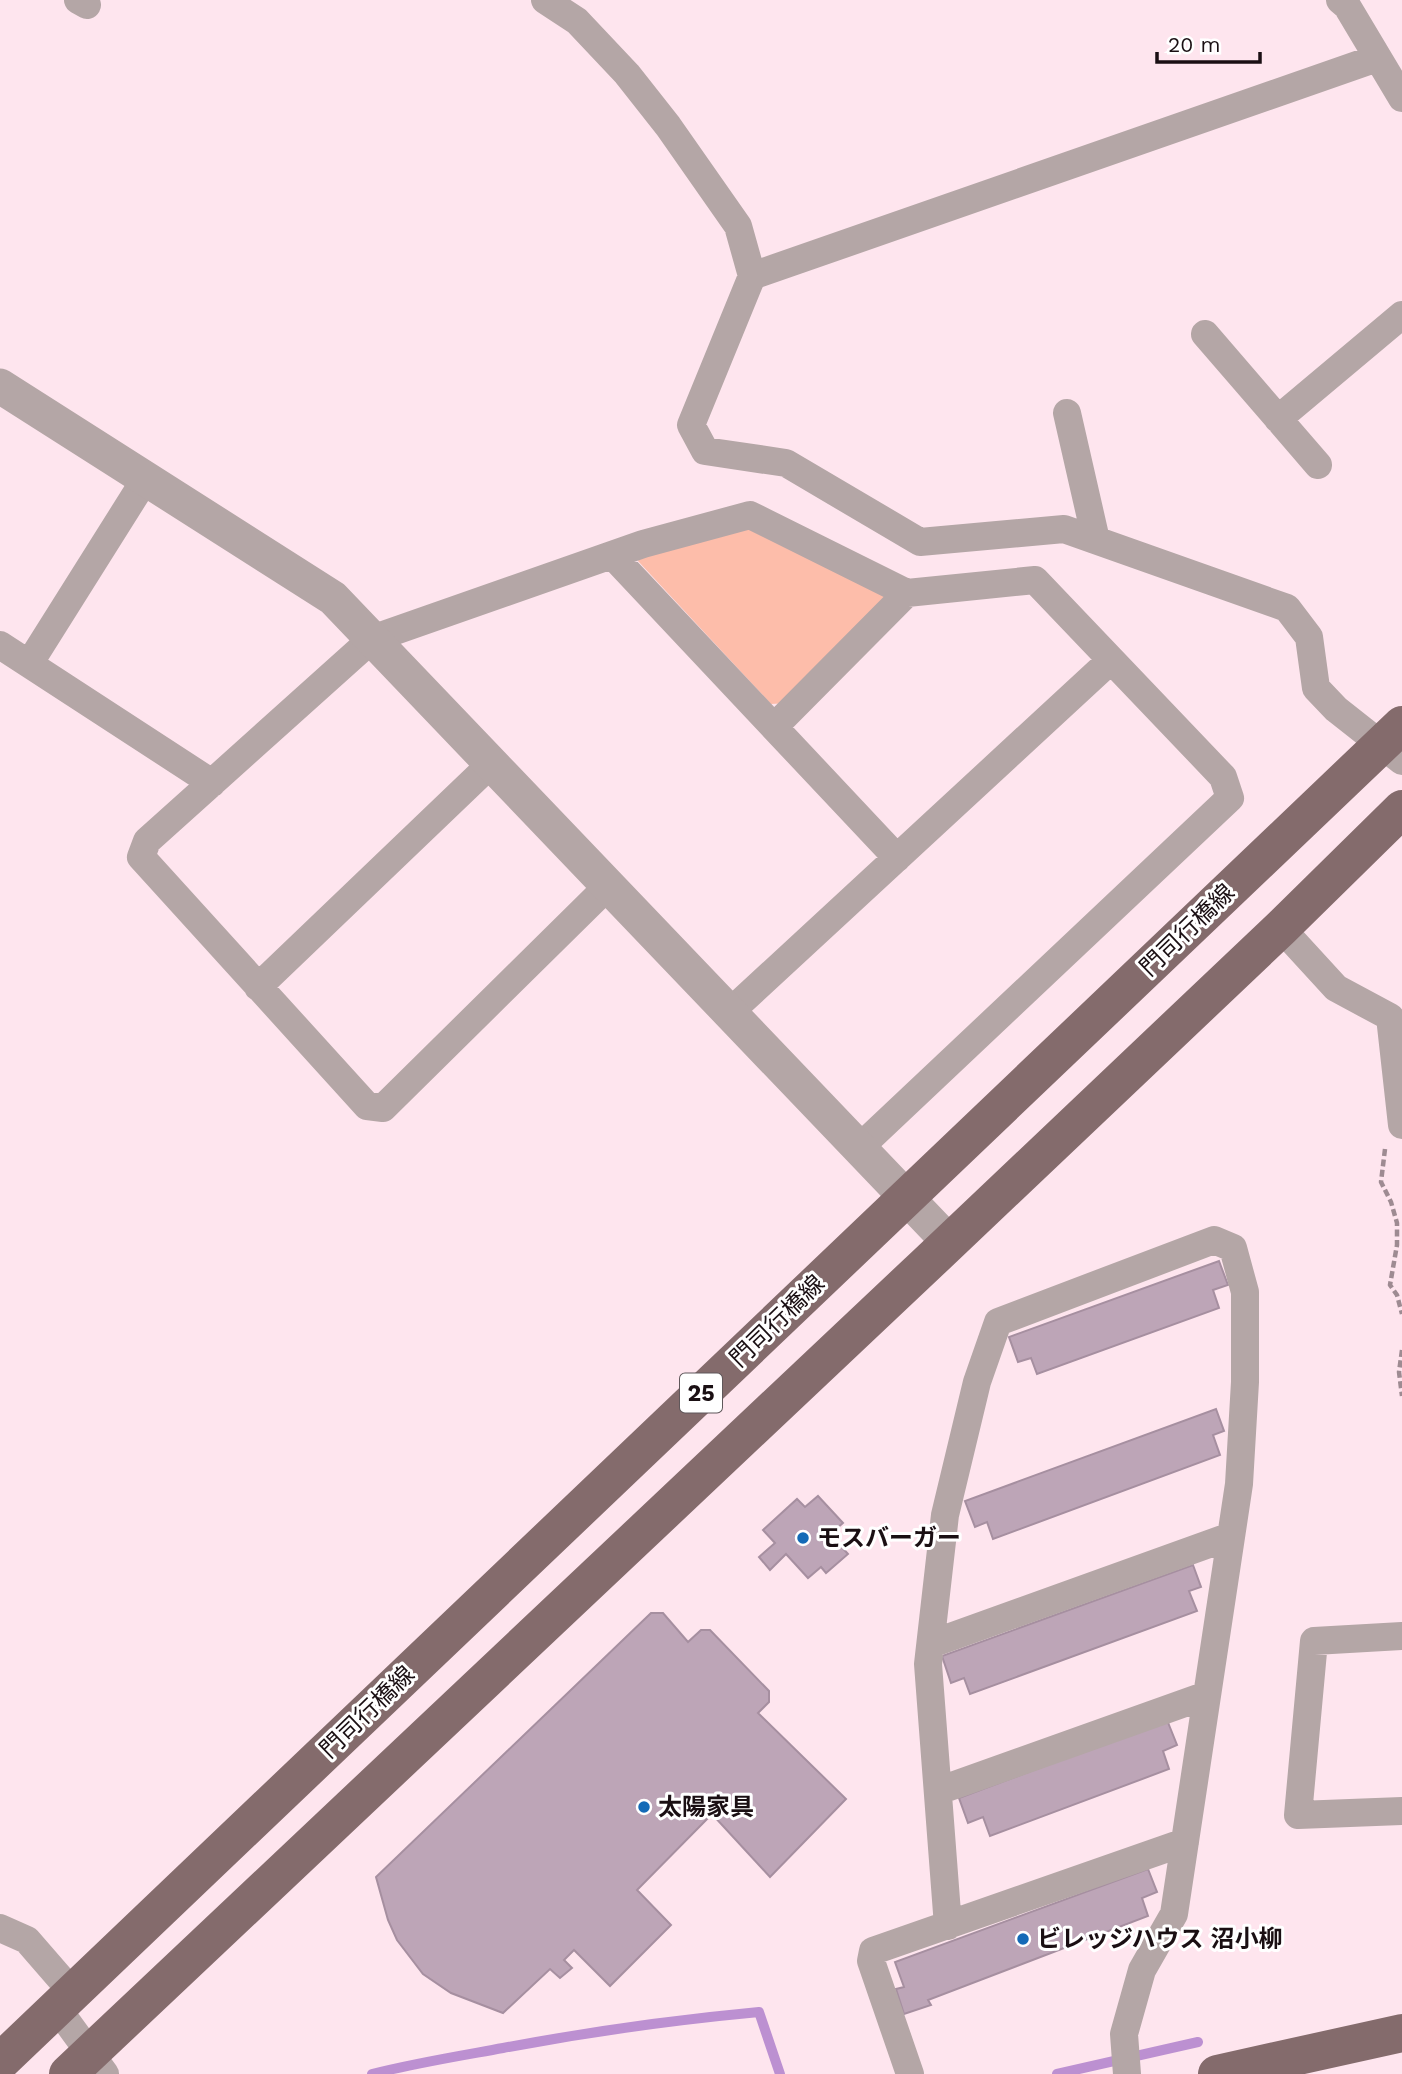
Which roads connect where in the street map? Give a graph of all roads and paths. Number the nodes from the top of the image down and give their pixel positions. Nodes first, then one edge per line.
1 (545, 0) edge
2 (1340, 0) edge
3 (1377, 58) junction
4 (1402, 98) edge
5 (752, 276) junction
6 (1402, 315) edge
7 (1205, 334) dead end
8 (0, 386) edge
9 (1067, 413) dead end
10 (1279, 419) junction
11 (1318, 465) dead end
12 (146, 478) junction
13 (1096, 540) junction
14 (612, 555) junction
15 (907, 593) junction
16 (372, 639) junction
17 (0, 645) edge
18 (1111, 660) junction
19 (29, 664) junction
20 (774, 727) junction
21 (1395, 744) edge
22 (492, 763) junction
23 (212, 783) junction
24 (1402, 809) edge
25 (897, 858) junction
26 (609, 886) junction
27 (1281, 928) junction
28 (258, 987) junction
29 (730, 1012) junction
30 (1396, 1022) edge
31 (1394, 1135) edge
32 (859, 1148) junction
33 (906, 1198) junction
34 (949, 1242) junction
35 (1402, 1314) edge
36 (1402, 1350) edge
37 (1402, 1396) edge
38 (1231, 1536) junction
39 (1402, 1636) edge
40 (931, 1644) junction
41 (1207, 1695) junction
42 (938, 1791) junction
43 (1402, 1811) edge
44 (1185, 1842) junction
45 (948, 1926) junction
46 (0, 1928) edge
47 (65, 2000) junction
48 (1402, 2033) edge
49 (0, 2062) edge
50 (88, 2067) edge
51 (1127, 2073) edge
52 (910, 2074) edge
53 (1217, 2074) edge

1 - 5 street
2 - 3 street
3 - 4 street
3 - 5 street
5 - 13 street
6 - 10 street
7 - 10 street
8 - 12 street
9 - 13 street
10 - 11 street
12 - 16 street
12 - 19 street
13 - 21 street
14 - 15 street
14 - 16 street
14 - 20 street
15 - 18 street
15 - 20 street
16 - 22 street
16 - 23 street
17 - 19 street
18 - 25 street
18 - 32 street
19 - 23 street
20 - 25 street
21 - 33 main road, 門司行橋線 / 25
22 - 26 street
22 - 28 street
23 - 28 street
24 - 27 main road, 25
25 - 29 street
26 - 28 street
26 - 29 street
27 - 30 street
27 - 34 main road, 25
29 - 32 street
30 - 31 street
31 - 35 path
32 - 33 street
33 - 34 street
33 - 47 main road, 門司行橋線 / 25
34 - 50 main road, 25
36 - 37 path
38 - 40 street
38 - 40 street
38 - 41 street
39 - 43 street
40 - 42 street
41 - 42 street
41 - 44 street
42 - 45 street
44 - 45 street
44 - 51 street
45 - 52 street
46 - 47 street
47 - 49 main road, 門司行橋線 / 25
47 - 50 street
48 - 53 main road

